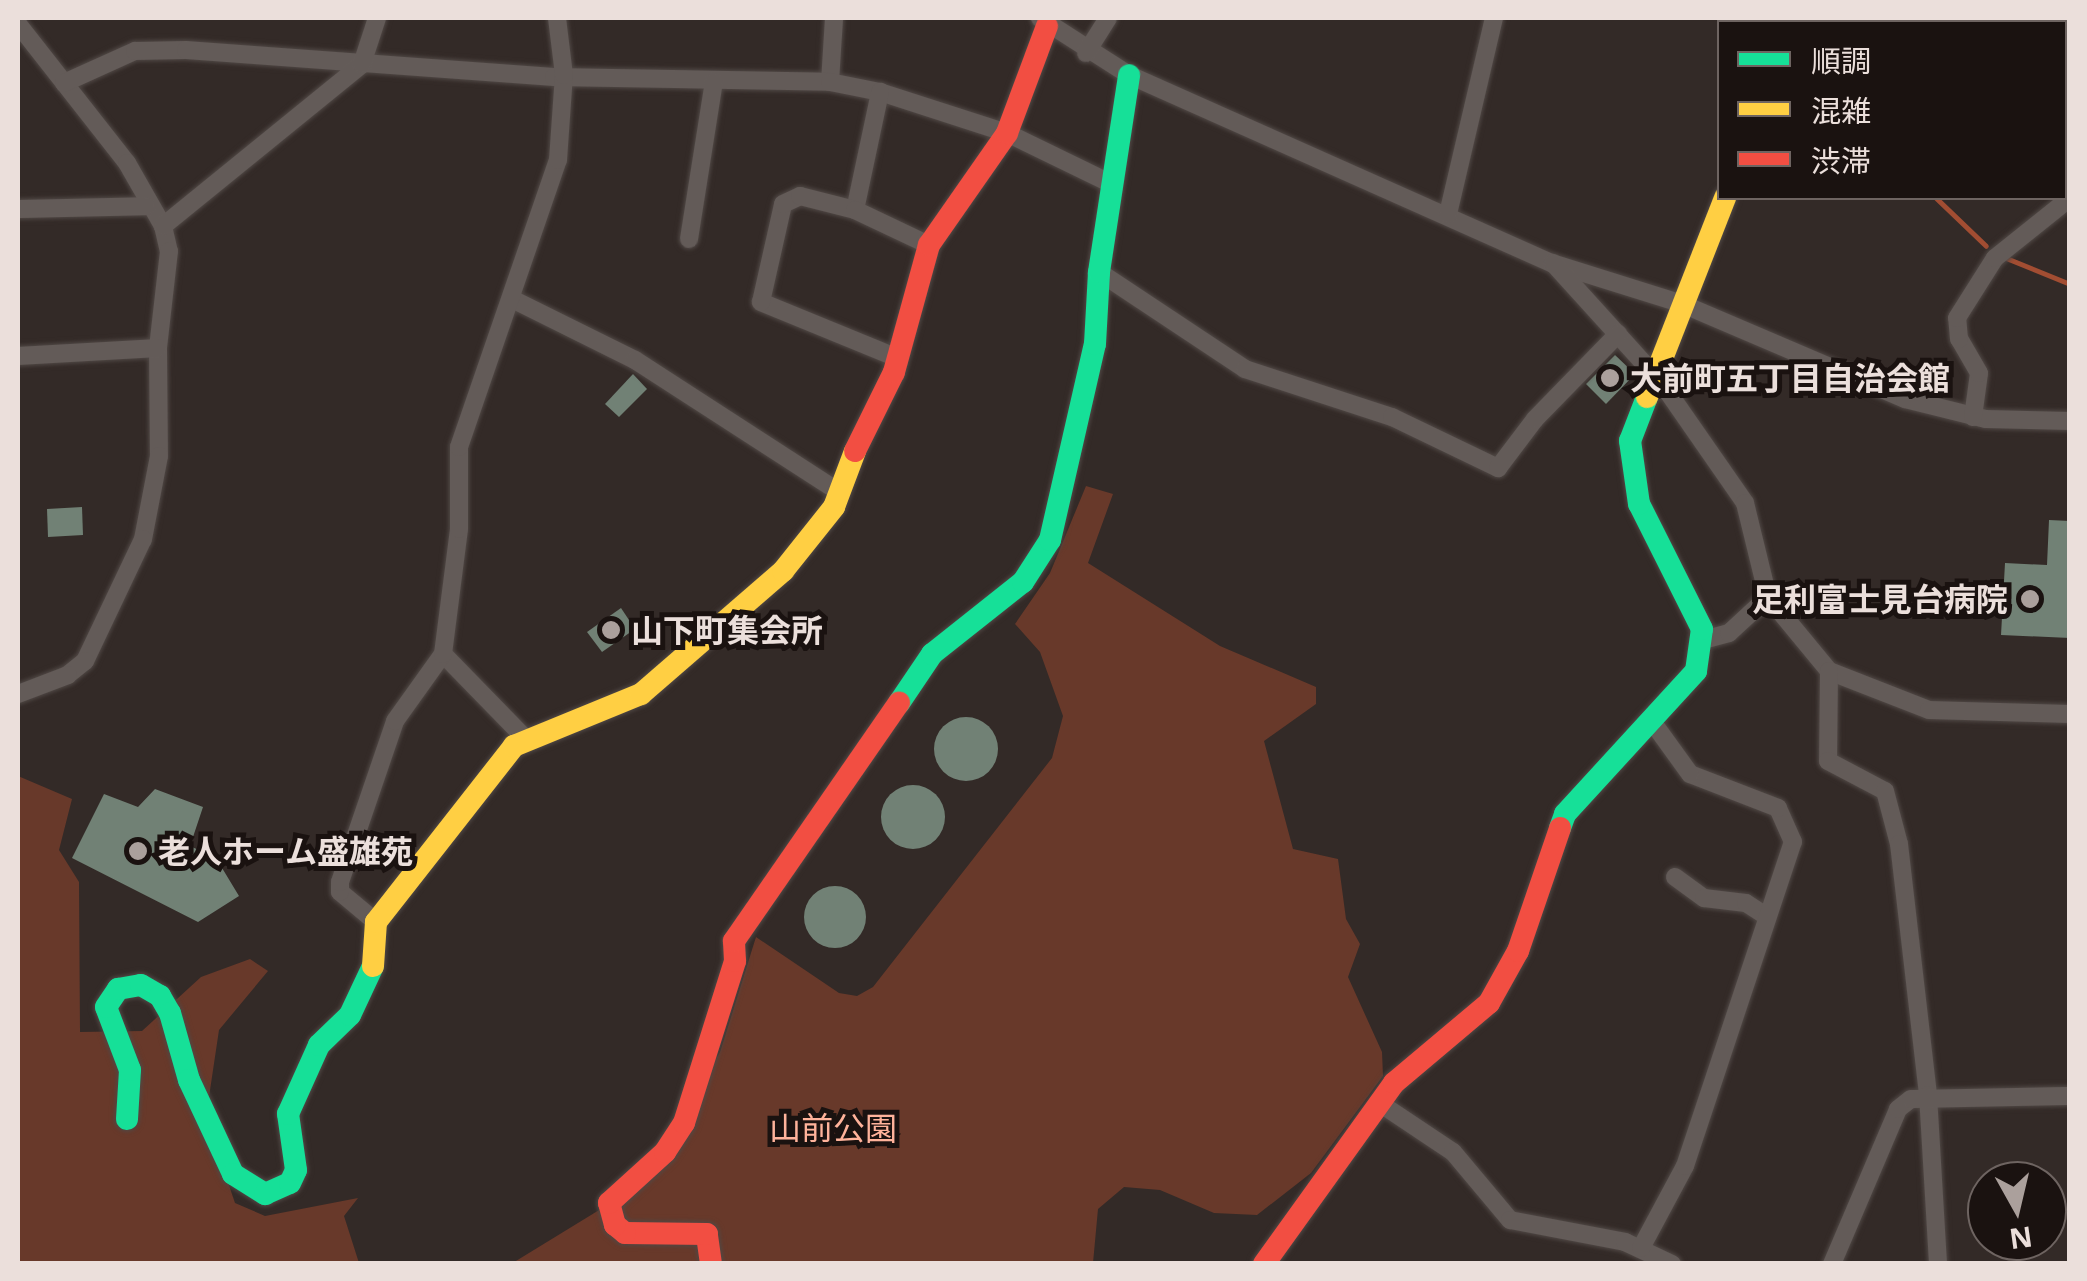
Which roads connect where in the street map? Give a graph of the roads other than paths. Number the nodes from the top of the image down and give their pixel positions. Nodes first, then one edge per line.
1 (377, 18) edge
2 (557, 18) edge
3 (834, 18) edge
4 (1108, 18) edge
5 (1494, 18) edge
6 (1043, 22) edge
7 (18, 24) edge
8 (1086, 52) junction
9 (362, 64) junction
10 (1129, 75) junction
11 (564, 76) junction
12 (714, 82) junction
13 (830, 82) junction
14 (64, 83) junction
15 (880, 92) junction
16 (1007, 134) junction
17 (1112, 184) junction
18 (2070, 198) edge
19 (1724, 200) edge
20 (146, 206) junction
21 (18, 209) edge
22 (855, 210) junction
23 (1448, 214) junction
24 (163, 226) junction
25 (690, 238) dead end
26 (929, 245) junction
27 (1552, 263) junction
28 (1099, 272) junction
29 (512, 300) junction
30 (1680, 303) junction
31 (1618, 334) junction
32 (158, 348) junction
33 (18, 356) edge
34 (895, 357) junction
35 (1652, 373) junction
36 (1973, 416) junction
37 (2070, 422) edge
38 (836, 490) junction
39 (1768, 597) junction
40 (1703, 640) junction
41 (443, 654) junction
42 (1830, 670) junction
43 (18, 694) edge
44 (2070, 714) edge
45 (1654, 724) junction
46 (525, 738) junction
47 (1676, 877) dead end
48 (1766, 916) junction
49 (376, 922) junction
50 (1928, 1095) junction
51 (2070, 1096) edge
52 (1378, 1102) junction
53 (127, 1120) dead end
54 (1641, 1248) junction
55 (711, 1264) edge
56 (1264, 1264) edge
57 (1672, 1264) edge
58 (1832, 1264) edge
59 (1938, 1264) edge

1 - 9 street
2 - 11 street
3 - 13 street
4 - 8 street
5 - 23 street
6 - 8 street
6 - 16 street
7 - 14 street
8 - 10 street
9 - 11 street
9 - 14 street
9 - 24 street
10 - 17 street
10 - 23 street
11 - 12 street
11 - 29 street
12 - 13 street
12 - 25 street
13 - 15 street
14 - 20 street
15 - 16 street
15 - 22 street
16 - 17 street
16 - 26 street
17 - 28 street
18 - 36 street
19 - 30 street
20 - 21 street
20 - 24 street
22 - 26 street
22 - 34 street
23 - 27 street
24 - 32 street
26 - 34 street
27 - 30 street
27 - 31 street
28 - 31 street
28 - 55 street
29 - 38 street
29 - 41 street
30 - 35 street
30 - 36 street
31 - 35 street
32 - 33 street
32 - 43 street
34 - 38 street
35 - 39 street
35 - 40 street
36 - 37 street
38 - 46 street
39 - 40 street
39 - 42 street
40 - 45 street
41 - 46 street
41 - 49 street
42 - 44 street
42 - 50 street
45 - 48 street
45 - 52 street
46 - 49 street
47 - 48 street
48 - 54 street
49 - 53 street
50 - 51 street
50 - 58 street
50 - 59 street
52 - 54 street
52 - 56 street
54 - 57 street

